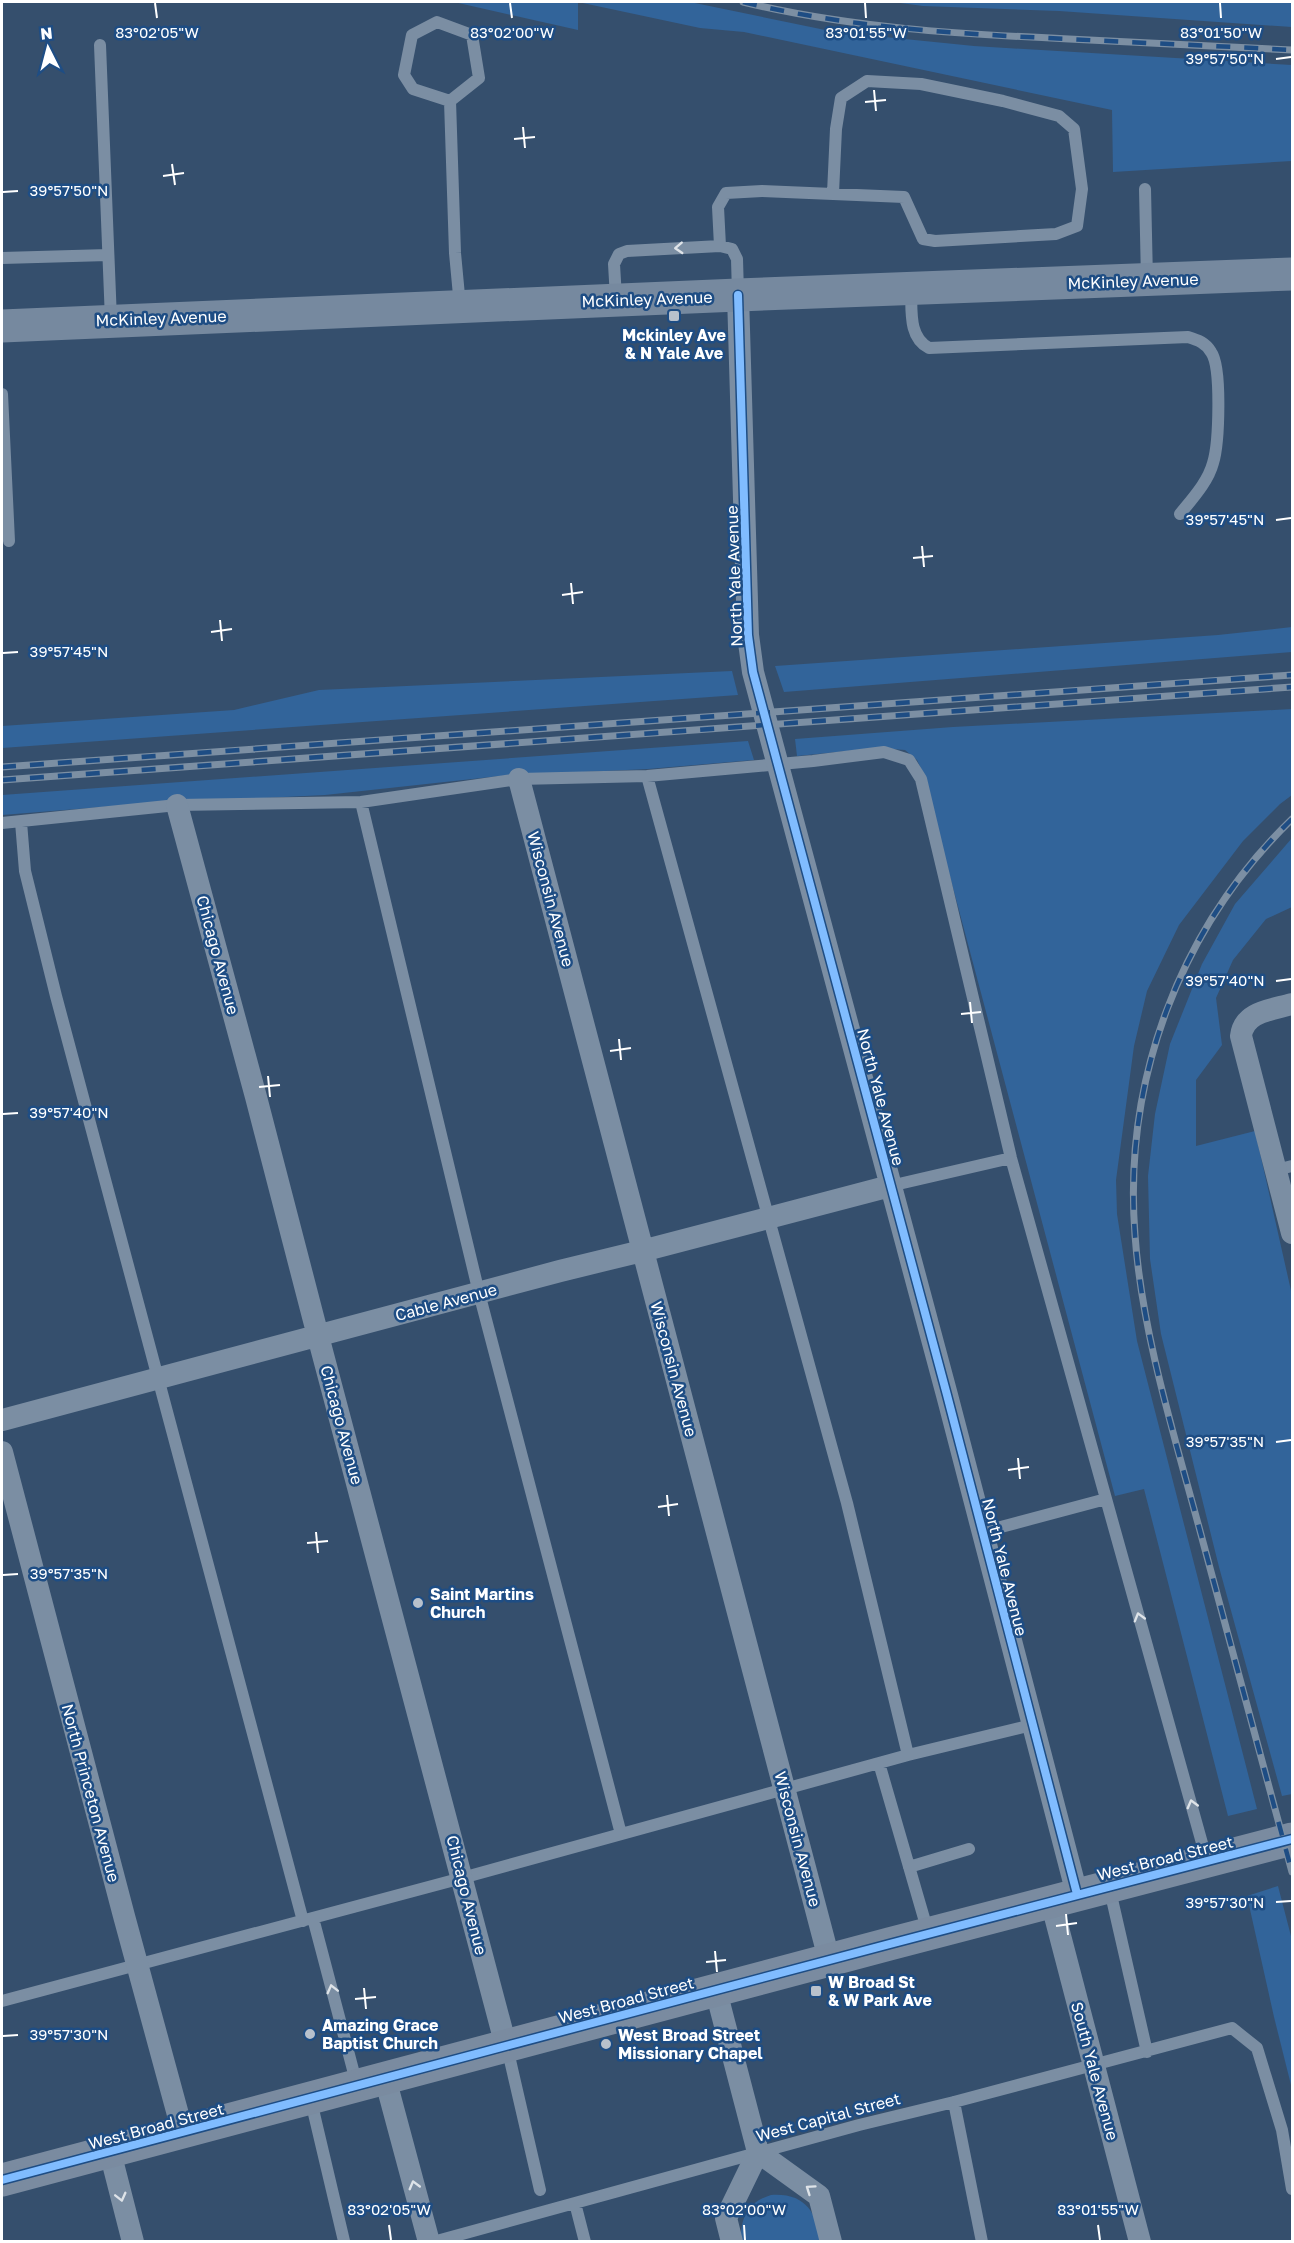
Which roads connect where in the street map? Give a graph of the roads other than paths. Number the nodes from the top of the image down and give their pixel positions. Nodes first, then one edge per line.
1 (100, 45) dead end
2 (450, 101) junction
3 (1145, 189) dead end
4 (833, 193) junction
5 (720, 246) junction
6 (108, 255) junction
7 (2, 258) edge
8 (1293, 274) edge
9 (1147, 281) junction
10 (911, 288) junction
11 (738, 295) junction
12 (616, 300) junction
13 (460, 307) junction
14 (111, 320) junction
15 (2, 326) edge
16 (2, 394) edge
17 (1180, 514) dead end
18 (9, 541) dead end
19 (776, 763) junction
20 (647, 776) junction
21 (519, 779) junction
22 (361, 802) junction
23 (177, 805) junction
24 (21, 822) junction
25 (2, 824) edge
26 (1293, 1004) edge
27 (1011, 1158) junction
28 (1284, 1168) edge
29 (890, 1186) junction
30 (769, 1218) junction
31 (1293, 1233) edge
32 (642, 1251) junction
33 (479, 1293) junction
34 (318, 1336) junction
35 (157, 1378) junction
36 (2, 1420) edge
37 (2, 1452) edge
38 (1106, 1499) junction
39 (982, 1532) junction
40 (1032, 1725) junction
41 (908, 1755) junction
42 (879, 1763) junction
43 (785, 1789) junction
44 (621, 1834) junction
45 (1293, 1839) edge
46 (969, 1849) dead end
47 (1207, 1861) junction
48 (909, 1867) junction
49 (462, 1878) junction
50 (1109, 1886) junction
51 (1064, 1897) junction
52 (308, 1919) junction
53 (928, 1934) junction
54 (830, 1959) junction
55 (137, 1965) junction
56 (716, 1991) junction
57 (2, 2001) edge
58 (506, 2046) junction
59 (1147, 2052) junction
60 (1094, 2066) junction
61 (371, 2082) junction
62 (310, 2100) junction
63 (954, 2102) junction
64 (183, 2133) junction
65 (110, 2152) junction
66 (758, 2152) junction
67 (2, 2180) edge
68 (1293, 2189) edge
69 (540, 2190) dead end
70 (575, 2203) junction
71 (133, 2241) edge
72 (344, 2241) edge
73 (431, 2241) edge
74 (585, 2241) edge
75 (732, 2241) edge
76 (831, 2241) edge
77 (982, 2241) edge
78 (1140, 2241) edge

1 - 6 lane
2 - 2 lane
2 - 13 lane
3 - 9 lane
4 - 4 lane
4 - 5 lane
5 - 11 lane
5 -> 12 lane
6 - 7 lane
6 - 14 lane
8 - 9 main road, McKinley Avenue
9 - 10 main road, McKinley Avenue
10 - 11 main road, McKinley Avenue
10 - 17 lane
11 - 12 main road, McKinley Avenue
11 - 19 street, North Yale Avenue
12 - 13 main road, McKinley Avenue
13 - 14 main road, McKinley Avenue
14 - 15 main road, McKinley Avenue
16 - 18 lane
19 - 20 lane
19 - 27 lane
19 - 29 street, North Yale Avenue
20 - 21 lane
20 - 30 lane
21 - 22 lane
21 - 32 street, Wisconsin Avenue
22 - 23 lane
22 - 33 lane
23 - 24 lane
23 - 34 street, Chicago Avenue
24 - 25 lane
24 - 35 lane
26 - 28 street
27 - 29 lane
27 - 38 lane
28 - 31 street
29 - 30 street, Cable Avenue
29 - 39 street, North Yale Avenue
30 - 32 street, Cable Avenue
30 - 41 lane
32 - 33 street, Cable Avenue
32 - 43 street, Wisconsin Avenue
33 - 34 street, Cable Avenue
33 - 44 lane
34 - 35 street, Cable Avenue
34 - 49 street, Chicago Avenue
35 - 36 street, Cable Avenue
35 - 52 lane
37 - 55 street, North Princeton Avenue
38 - 39 lane
47 -> 38 lane
39 - 40 street, North Yale Avenue
40 - 41 lane
40 - 51 street, North Yale Avenue
41 - 42 lane
42 - 43 lane
42 - 48 lane
43 - 44 lane
43 - 54 street, Wisconsin Avenue
44 - 49 lane
45 - 47 main road, West Broad Street
46 - 48 lane
47 - 50 main road, West Broad Street
48 - 53 lane
49 - 52 lane
49 - 58 street, Chicago Avenue
50 - 51 main road, West Broad Street
50 - 59 lane
51 - 53 main road, West Broad Street
51 - 60 street, South Yale Avenue
52 - 55 lane
61 -> 52 lane
53 - 54 main road, West Broad Street
54 - 56 main road, West Broad Street
55 - 57 lane
55 - 64 street, North Princeton Avenue
56 - 58 main road, West Broad Street
56 - 66 street
58 - 61 main road, West Broad Street
58 - 69 lane
59 - 60 lane, West Capital Street
59 - 68 lane, West Capital Street
60 - 63 lane, West Capital Street
60 - 78 street, South Yale Avenue
61 - 62 main road, West Broad Street
73 -> 61 street
62 - 64 main road, West Broad Street
62 - 72 lane
63 - 66 lane, West Capital Street
63 - 77 lane
64 - 65 main road, West Broad Street
65 - 67 main road, West Broad Street
65 -> 71 street
66 - 70 lane, West Capital Street
66 - 75 street
76 -> 66 street
70 - 73 lane, West Capital Street
70 - 74 lane

